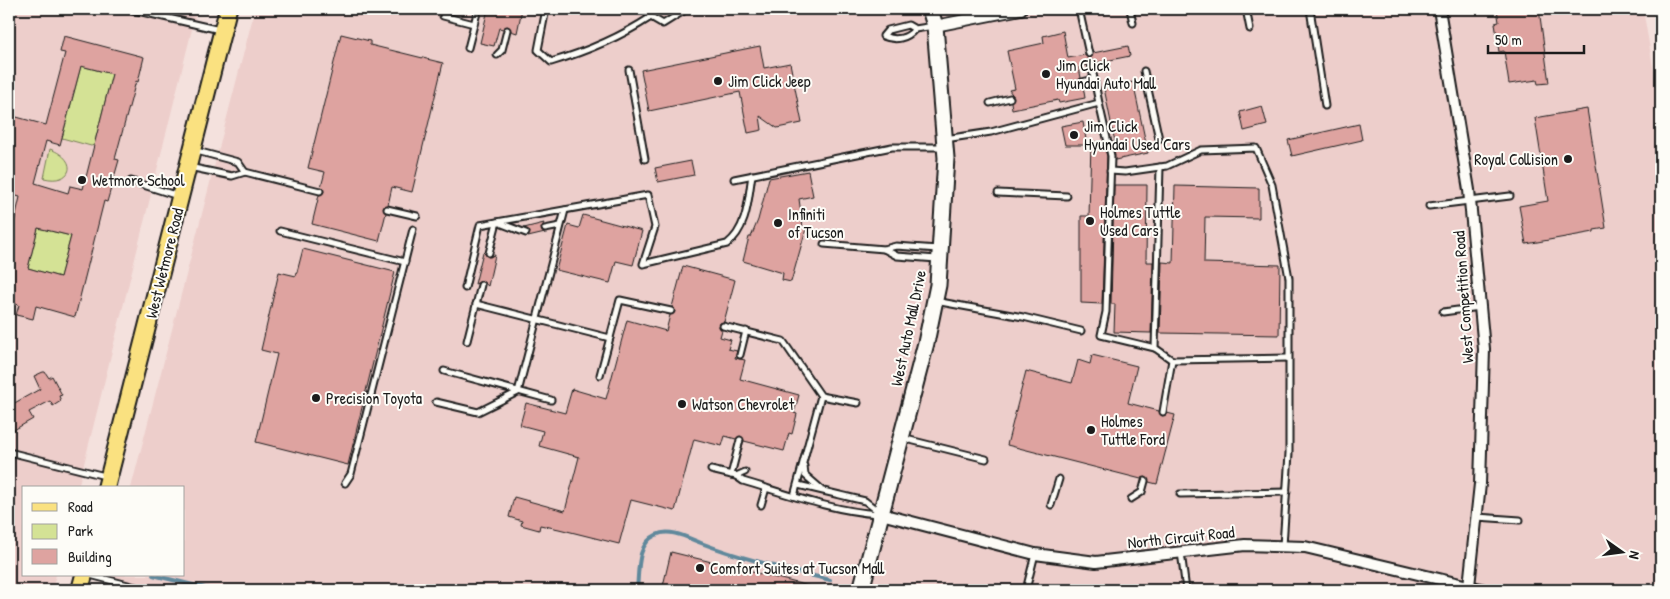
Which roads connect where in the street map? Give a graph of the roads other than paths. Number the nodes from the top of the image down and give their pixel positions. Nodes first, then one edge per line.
1 (128, 9) edge
2 (228, 9) edge
3 (478, 9) edge
4 (546, 9) edge
5 (645, 9) edge
6 (687, 9) edge
7 (930, 9) edge
8 (1021, 9) edge
9 (1079, 9) edge
10 (1130, 9) edge
11 (1246, 9) edge
12 (1310, 9) edge
13 (1439, 9) edge
14 (442, 16) dead end
15 (651, 17) junction
16 (1133, 23) dead end
17 (474, 24) junction
18 (935, 26) junction
19 (916, 29) junction
20 (1250, 29) dead end
21 (223, 30) junction
22 (507, 30) dead end
23 (468, 48) dead end
24 (1089, 54) dead end
25 (497, 55) dead end
26 (1091, 64) dead end
27 (629, 70) dead end
28 (1144, 71) dead end
29 (1094, 80) junction
30 (1082, 82) dead end
31 (1010, 98) dead end
32 (990, 103) dead end
33 (1097, 105) junction
34 (1324, 106) dead end
35 (1159, 139) dead end
36 (945, 143) junction
37 (193, 150) junction
38 (645, 159) dead end
39 (188, 166) junction
40 (1160, 167) junction
41 (1110, 171) junction
42 (245, 172) junction
43 (752, 176) junction
44 (734, 179) dead end
45 (131, 181) dead end
46 (320, 191) dead end
47 (998, 193) dead end
48 (181, 196) junction
49 (1067, 196) dead end
50 (1510, 196) dead end
51 (1470, 200) junction
52 (1429, 206) dead end
53 (387, 209) dead end
54 (564, 210) junction
55 (417, 216) dead end
56 (496, 222) junction
57 (560, 226) junction
58 (413, 229) dead end
59 (280, 230) dead end
60 (545, 230) dead end
61 (526, 233) dead end
62 (824, 244) dead end
63 (884, 249) junction
64 (489, 253) dead end
65 (940, 254) junction
66 (405, 262) junction
67 (481, 285) dead end
68 (464, 288) dead end
69 (935, 300) junction
70 (476, 304) junction
71 (1480, 307) junction
72 (671, 311) dead end
73 (1443, 312) dead end
74 (537, 319) junction
75 (723, 326) dead end
76 (746, 331) junction
77 (1081, 331) dead end
78 (610, 338) junction
79 (467, 341) dead end
80 (1155, 348) junction
81 (740, 354) dead end
82 (1288, 358) junction
83 (1172, 360) junction
84 (444, 371) dead end
85 (600, 375) dead end
86 (518, 392) junction
87 (821, 396) junction
88 (552, 400) dead end
89 (436, 402) dead end
90 (858, 403) dead end
91 (1163, 412) dead end
92 (901, 438) junction
93 (740, 440) dead end
94 (9, 452) edge
95 (986, 458) dead end
96 (804, 465) junction
97 (711, 470) dead end
98 (745, 472) dead end
99 (734, 475) junction
100 (1059, 479) dead end
101 (1145, 480) dead end
102 (108, 482) edge
103 (345, 483) dead end
104 (798, 485) junction
105 (766, 488) junction
106 (830, 492) junction
107 (1287, 492) junction
108 (1180, 494) dead end
109 (794, 496) junction
110 (1131, 499) dead end
111 (761, 505) dead end
112 (1052, 506) dead end
113 (881, 514) junction
114 (1477, 517) junction
115 (1520, 520) dead end
116 (1283, 546) junction
117 (1181, 552) junction
118 (1035, 554) junction
119 (84, 576) edge
120 (94, 576) edge
121 (1469, 586) junction
122 (80, 590) edge
123 (147, 590) edge
124 (862, 590) edge
125 (1026, 590) edge
126 (1186, 590) edge
127 (1485, 590) edge

1 - 21 lane
2 - 21 main road, West Wetmore Road
3 - 17 lane
4 - 15 lane
5 - 15 lane
6 - 15 lane
7 - 18 street, West Auto Mall Drive
8 - 18 street
9 - 24 lane
10 - 16 lane
11 - 20 lane
12 - 34 lane
13 - 51 street, West Competition Road
14 - 17 lane
17 - 23 lane
18 - 19 lane
18 - 36 street, West Auto Mall Drive
19 - 19 lane
21 - 37 main road, West Wetmore Road
22 - 25 lane
26 - 29 lane
27 - 38 lane
28 - 35 lane
29 - 30 lane
29 - 33 lane
31 - 32 lane
33 - 36 lane
33 - 41 lane
36 - 43 lane
36 - 65 street, West Auto Mall Drive
37 - 39 main road, West Wetmore Road
37 - 42 lane
39 - 42 lane
39 - 48 main road, West Wetmore Road
40 - 41 lane
40 - 80 lane
40 - 82 lane
41 - 80 lane
42 - 46 lane
43 - 44 lane
43 - 54 lane
45 - 48 lane
47 - 49 lane
48 - 102 main road, West Wetmore Road
50 - 51 lane
51 - 52 lane
51 - 71 street, West Competition Road
53 - 55 lane
54 - 56 lane
54 - 57 lane
56 - 61 lane
56 - 64 lane
56 - 68 lane
57 - 60 lane
57 - 74 lane
58 - 66 lane
59 - 66 lane
62 - 63 lane
63 - 65 lane
63 - 65 lane
65 - 69 street, West Auto Mall Drive
66 - 103 lane
67 - 70 lane
69 - 77 lane
69 - 92 street, West Auto Mall Drive
70 - 74 lane
70 - 79 lane
71 - 73 lane
71 - 114 street, West Competition Road
72 - 78 lane
74 - 78 lane
74 - 86 lane
75 - 76 lane
76 - 81 lane
76 - 87 lane
78 - 85 lane
80 - 83 lane
82 - 83 lane
82 - 107 lane
83 - 91 lane
84 - 86 lane
86 - 88 lane
86 - 89 lane
87 - 90 lane
87 - 96 lane
92 - 95 lane
92 - 113 street, West Auto Mall Drive
93 - 99 lane
94 - 102 lane
96 - 104 lane
96 - 106 lane
97 - 99 lane
98 - 99 lane
99 - 105 lane
100 - 112 lane
101 - 110 lane
104 - 106 lane
104 - 109 lane
105 - 109 lane
105 - 111 lane
106 - 113 lane
107 - 108 lane
107 - 116 lane
109 - 113 lane
113 - 118 street, North Circuit Road
113 - 124 street, West Auto Mall Drive
114 - 115 lane
114 - 121 street, West Competition Road
116 - 117 street, North Circuit Road
116 - 121 street, North Circuit Road
117 - 118 street, North Circuit Road
117 - 126 lane
118 - 125 lane
119 - 122 main road
120 - 123 lane
121 - 127 street, North Circuit Road

